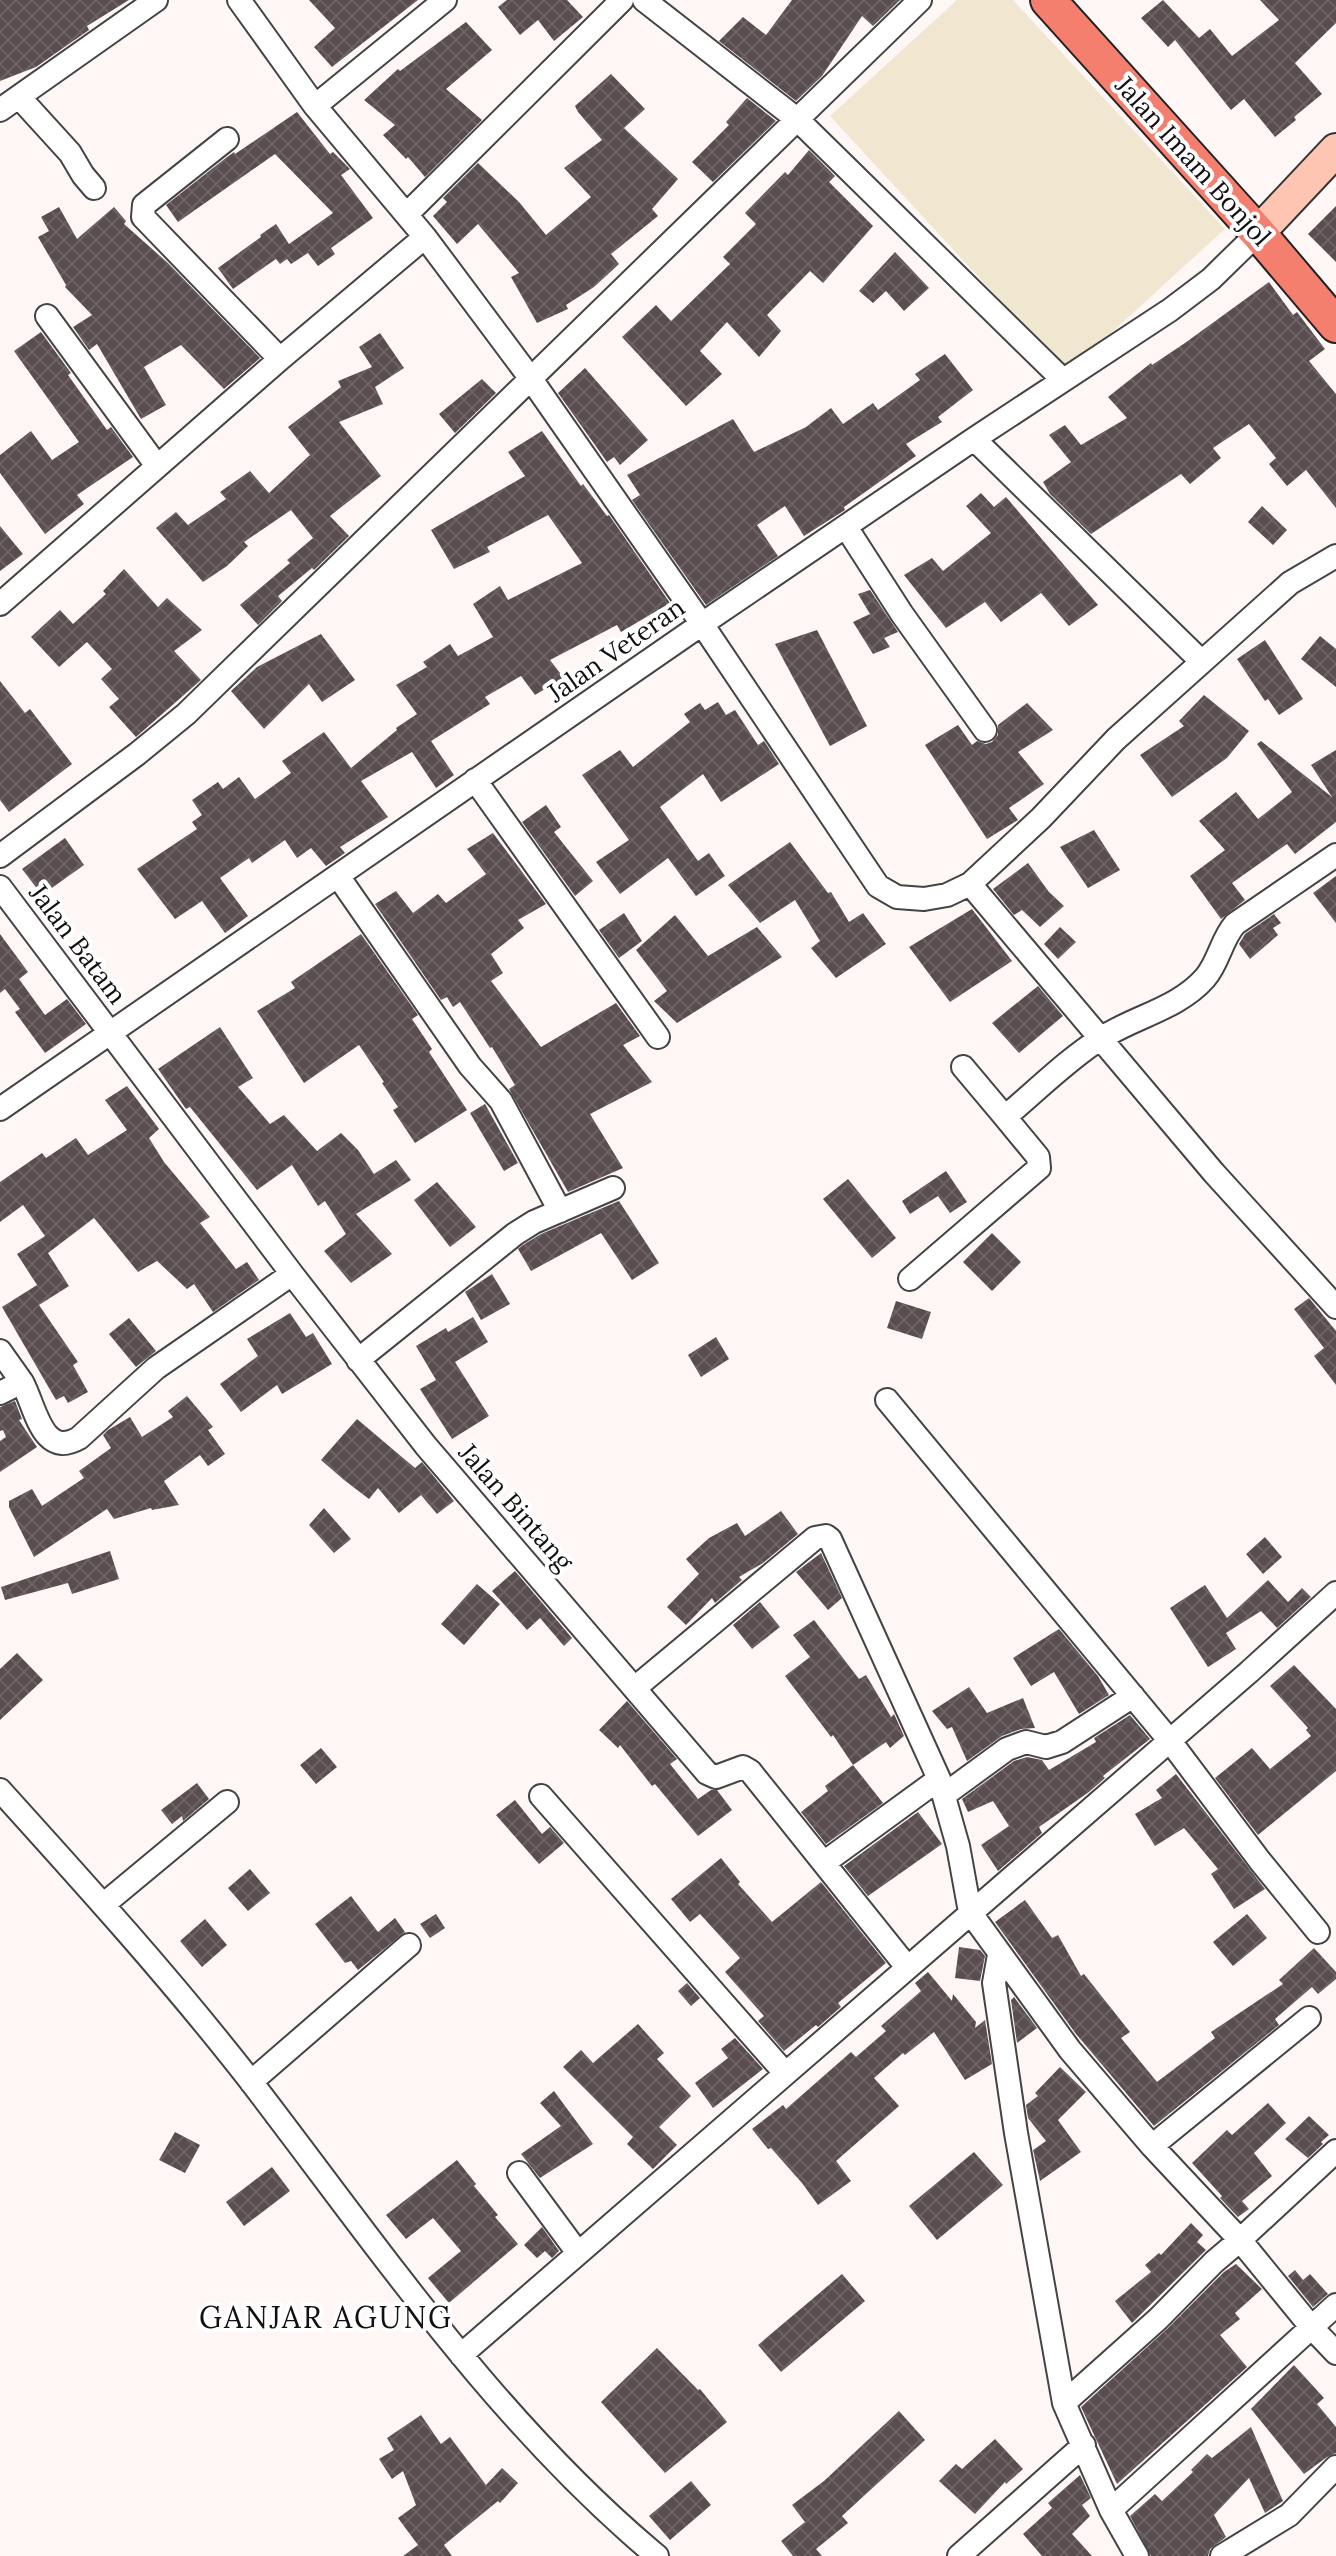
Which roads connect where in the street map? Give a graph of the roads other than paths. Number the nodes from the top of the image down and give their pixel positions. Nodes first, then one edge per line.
1 (156, 0) edge
2 (239, 0) edge
3 (445, 0) edge
4 (622, 0) edge
5 (920, 0) edge
6 (1048, 0) edge
7 (650, 2) edge
8 (19, 97) junction
9 (315, 106) junction
10 (0, 110) edge
11 (798, 120) junction
12 (227, 139) dead end
13 (1336, 150) edge
14 (94, 188) dead end
15 (407, 214) junction
16 (1258, 233) junction
17 (425, 237) junction
18 (47, 316) dead end
19 (1336, 325) edge
20 (280, 359) junction
21 (531, 379) junction
22 (1063, 380) junction
23 (974, 439) junction
24 (157, 466) junction
25 (846, 527) junction
26 (1336, 556) edge
27 (0, 604) edge
28 (702, 624) junction
29 (1202, 662) junction
30 (985, 730) dead end
31 (475, 780) junction
32 (1336, 855) edge
33 (0, 856) edge
34 (338, 876) junction
35 (970, 884) junction
36 (0, 887) edge
37 (110, 1034) junction
38 (658, 1037) dead end
39 (1099, 1039) junction
40 (963, 1067) dead end
41 (0, 1109) edge
42 (1005, 1117) junction
43 (613, 1188) dead end
44 (560, 1211) junction
45 (292, 1274) junction
46 (910, 1279) dead end
47 (1335, 1303) edge
48 (0, 1351) edge
49 (358, 1360) junction
50 (22, 1382) junction
51 (0, 1393) edge
52 (887, 1400) dead end
53 (1336, 1593) edge
54 (636, 1687) junction
55 (1133, 1696) junction
56 (1170, 1741) junction
57 (941, 1787) junction
58 (0, 1790) edge
59 (541, 1796) dead end
60 (227, 1802) dead end
61 (825, 1862) junction
62 (103, 1905) junction
63 (970, 1912) junction
64 (1318, 1932) dead end
65 (409, 1945) dead end
66 (999, 1955) junction
67 (907, 1967) junction
68 (1309, 2018) dead end
69 (785, 2073) junction
70 (251, 2082) junction
71 (1152, 2146) junction
72 (1336, 2151) edge
73 (519, 2173) dead end
74 (1240, 2240) junction
75 (578, 2253) junction
76 (1336, 2305) edge
77 (1312, 2328) junction
78 (1336, 2353) edge
79 (461, 2355) junction
80 (1064, 2403) junction
81 (1084, 2445) junction
82 (1336, 2467) edge
83 (1111, 2510) junction
84 (657, 2556) edge
85 (959, 2556) edge
86 (1137, 2556) edge
87 (1222, 2556) edge

1 - 8 street
2 - 9 street
3 - 9 street
4 - 15 street
5 - 11 street
6 - 16 main road, Jalan Imam Bonjol
7 - 11 street
8 - 10 street
8 - 14 street
9 - 15 street
11 - 21 street
11 - 22 street
12 - 20 street
13 - 16 street
15 - 17 street
16 - 19 main road, Jalan Imam Bonjol
16 - 22 street, Jalan Veteran
17 - 20 street
17 - 21 street
18 - 24 street
20 - 24 street
21 - 28 street
21 - 33 street
22 - 23 street, Jalan Veteran
23 - 25 street, Jalan Veteran
23 - 29 street
24 - 27 street
25 - 28 street, Jalan Veteran
25 - 30 street
26 - 29 street
28 - 31 street, Jalan Veteran
28 - 35 street
29 - 35 street
31 - 34 street, Jalan Veteran
31 - 38 street
32 - 39 street
34 - 37 street, Jalan Veteran
34 - 44 street
35 - 39 street
36 - 37 street, Jalan Batam
37 - 41 street, Jalan Veteran
37 - 45 street, Jalan Bintang
39 - 42 street
39 - 47 street
40 - 42 street
42 - 46 street
43 - 44 street
44 - 49 street
45 - 49 street, Jalan Bintang
45 - 50 street
48 - 50 street
49 - 54 street, Jalan Bintang
50 - 51 street
52 - 55 street
53 - 56 street
54 - 57 street
54 - 61 street, Jalan Bintang
55 - 56 street
55 - 57 street
56 - 63 street
56 - 64 street
57 - 61 street
57 - 63 street
58 - 62 street
59 - 69 street
60 - 62 street
61 - 67 street, Jalan Bintang
62 - 70 street
63 - 66 street
63 - 67 street
65 - 70 street
66 - 71 street
66 - 80 street
67 - 69 street
68 - 71 street
69 - 75 street
70 - 79 street
71 - 74 street
72 - 74 street
73 - 75 street
74 - 77 street
74 - 80 street
75 - 79 street
76 - 77 street
77 - 78 street
77 - 83 street
79 - 84 street
80 - 81 street
81 - 83 street
81 - 85 street
82 - 87 street
83 - 86 street

